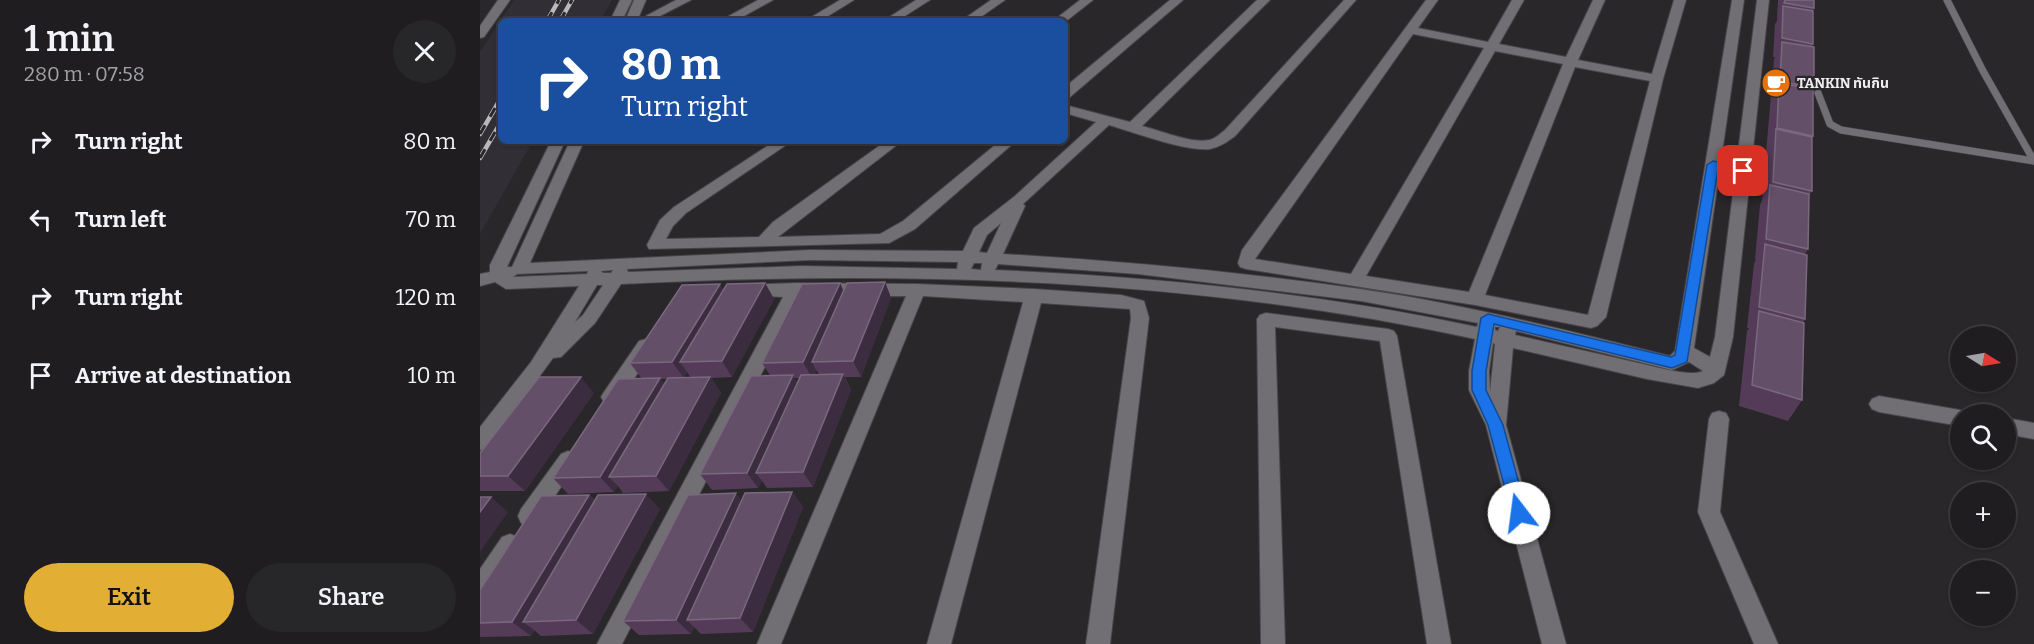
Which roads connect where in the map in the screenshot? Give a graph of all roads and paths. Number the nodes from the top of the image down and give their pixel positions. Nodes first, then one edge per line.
1 (504, 0) edge
2 (626, 0) edge
3 (640, 0) edge
4 (657, 0) edge
5 (685, 0) edge
6 (767, 0) edge
7 (848, 0) edge
8 (924, 0) edge
9 (999, 0) edge
10 (1087, 0) edge
11 (1177, 0) edge
12 (1264, 0) edge
13 (1350, 0) edge
14 (1432, 0) edge
15 (1518, 0) edge
16 (1599, 0) edge
17 (1680, 0) edge
18 (1738, 0) edge
19 (1763, 0) edge
20 (1947, 0) edge
21 (617, 18) edge
22 (632, 18) edge
23 (652, 18) edge
24 (732, 18) edge
25 (815, 18) edge
26 (894, 18) edge
27 (972, 18) edge
28 (1063, 18) edge
29 (1409, 30) junction
30 (480, 34) edge
31 (1733, 35) junction
32 (1757, 39) junction
33 (1491, 46) junction
34 (1571, 61) junction
35 (1657, 79) junction
36 (1068, 91) edge
37 (1818, 93) dead end
38 (1068, 110) edge
39 (1106, 121) junction
40 (1132, 128) junction
41 (557, 144) edge
42 (575, 144) edge
43 (780, 144) edge
44 (891, 144) edge
45 (1005, 144) edge
46 (2034, 161) edge
47 (1728, 168) junction
48 (1020, 199) junction
49 (764, 242) junction
50 (969, 257) junction
51 (992, 258) junction
52 (626, 264) junction
53 (520, 269) junction
54 (596, 273) junction
55 (960, 274) junction
56 (499, 276) junction
57 (985, 276) junction
58 (615, 279) junction
59 (1356, 279) junction
60 (480, 280) edge
61 (1220, 285) junction
62 (796, 289) junction
63 (918, 290) junction
64 (725, 291) edge
65 (1034, 295) junction
66 (1475, 299) junction
67 (660, 326) edge
68 (1486, 327) junction
69 (1507, 331) junction
70 (1684, 351) junction
71 (538, 368) junction
72 (1717, 370) junction
73 (1879, 404) dead end
74 (600, 413) edge
75 (1950, 416) edge
76 (1719, 419) dead end
77 (1496, 425) junction
78 (2016, 428) edge
79 (2034, 431) edge
80 (480, 442) edge
81 (580, 442) edge
82 (480, 589) edge
83 (609, 644) edge
84 (769, 644) edge
85 (939, 644) edge
86 (1098, 644) edge
87 (1273, 644) edge
88 (1439, 644) edge
89 (1554, 644) edge
90 (1766, 644) edge

1 - 30 street
2 - 21 street
3 - 22 street
4 - 23 street
5 - 23 street
6 - 24 street
7 - 25 street
8 - 26 street
9 - 27 street
10 - 28 street
11 - 36 street
12 - 40 street
13 - 40 street
14 - 29 street
15 - 33 street
16 - 34 street
17 - 35 street
18 - 31 street
19 - 32 street
20 - 46 lane
29 - 33 street
29 - 59 street
31 - 32 street
31 - 47 street
32 - 47 street
33 - 34 street
33 - 59 street
34 - 35 street
34 - 66 street
35 - 66 street
37 - 46 lane
38 - 39 street
39 - 40 street
39 - 48 street
41 - 56 street
42 - 53 street
43 - 49 street
44 - 49 street
45 - 49 street
47 - 70 street
47 - 72 street
48 - 50 street
48 - 51 street
50 - 51 street
50 - 52 street
50 - 55 street
51 - 57 street
51 - 61 street
52 - 54 street
52 - 58 street
53 - 54 street
53 - 56 street
54 - 56 street
54 - 58 street
54 - 71 street
55 - 57 street
55 - 58 street
56 - 60 street
57 - 61 street
58 - 71 street
59 - 66 street
61 - 68 street
62 - 63 street
62 - 64 street
62 - 83 street
63 - 65 street
63 - 84 street
65 - 85 street
65 - 86 street
67 - 74 street
68 - 69 street
68 - 77 street
69 - 70 street
69 - 72 street
69 - 77 street
70 - 72 street
71 - 80 street
73 - 75 street
76 - 90 street
77 - 89 street
78 - 79 street
81 - 82 street
87 - 88 street

